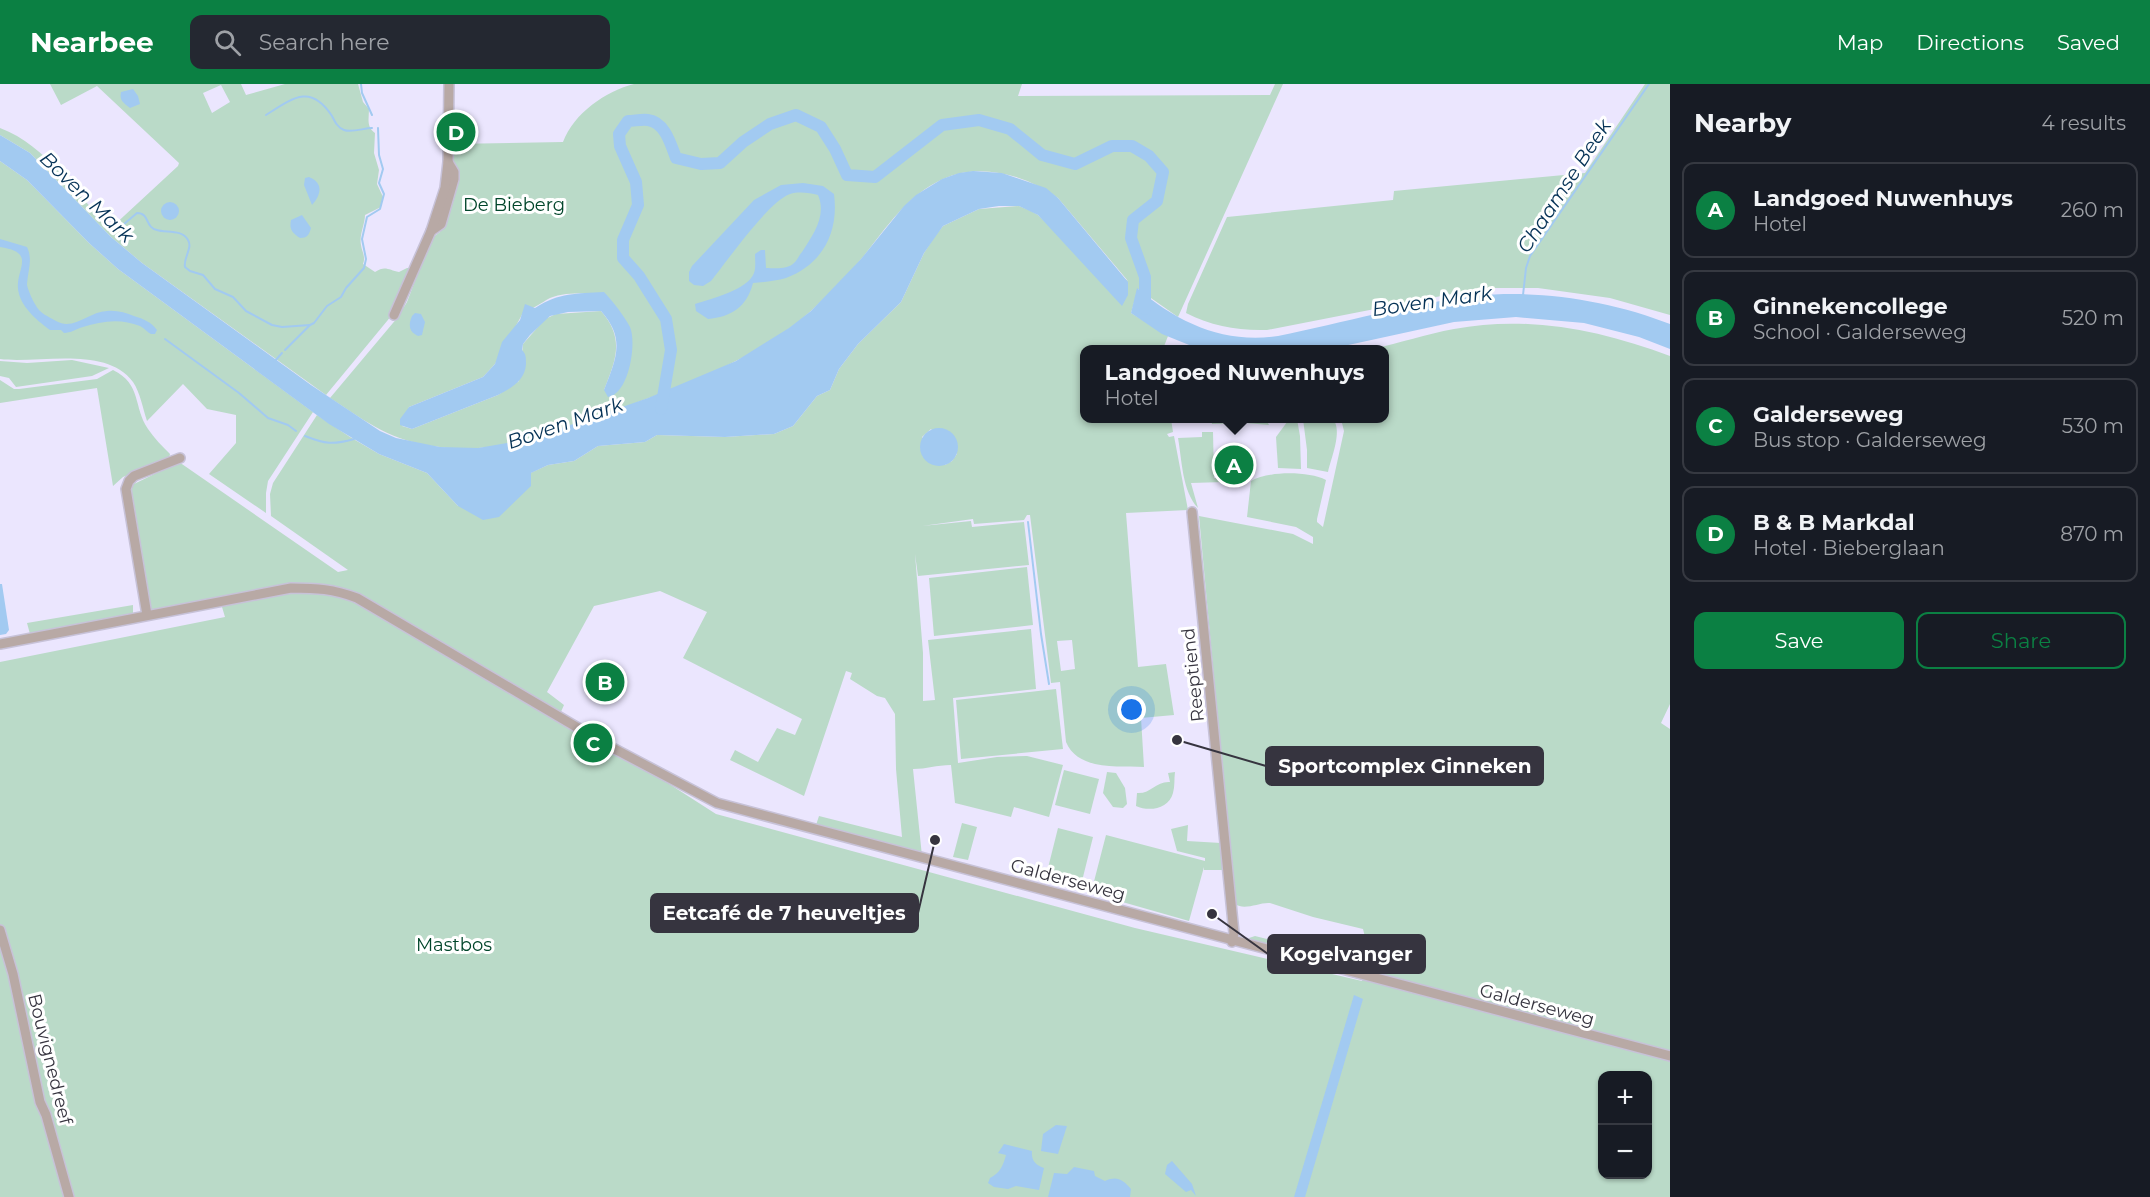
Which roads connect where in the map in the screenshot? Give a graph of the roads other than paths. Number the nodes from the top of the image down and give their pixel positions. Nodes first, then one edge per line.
1 (449, 84) edge
2 (394, 315) dead end
3 (180, 458) dead end
4 (1192, 512) dead end
5 (147, 615) junction
6 (0, 644) edge
7 (0, 930) edge
8 (1232, 942) junction
9 (1670, 1056) edge
10 (69, 1197) edge

1 - 2 street
3 - 5 street
4 - 8 street, Reeptiend
5 - 6 street, Galderseweg
5 - 8 street, Galderseweg
7 - 10 street, Bouvignedreef
8 - 9 street, Galderseweg

